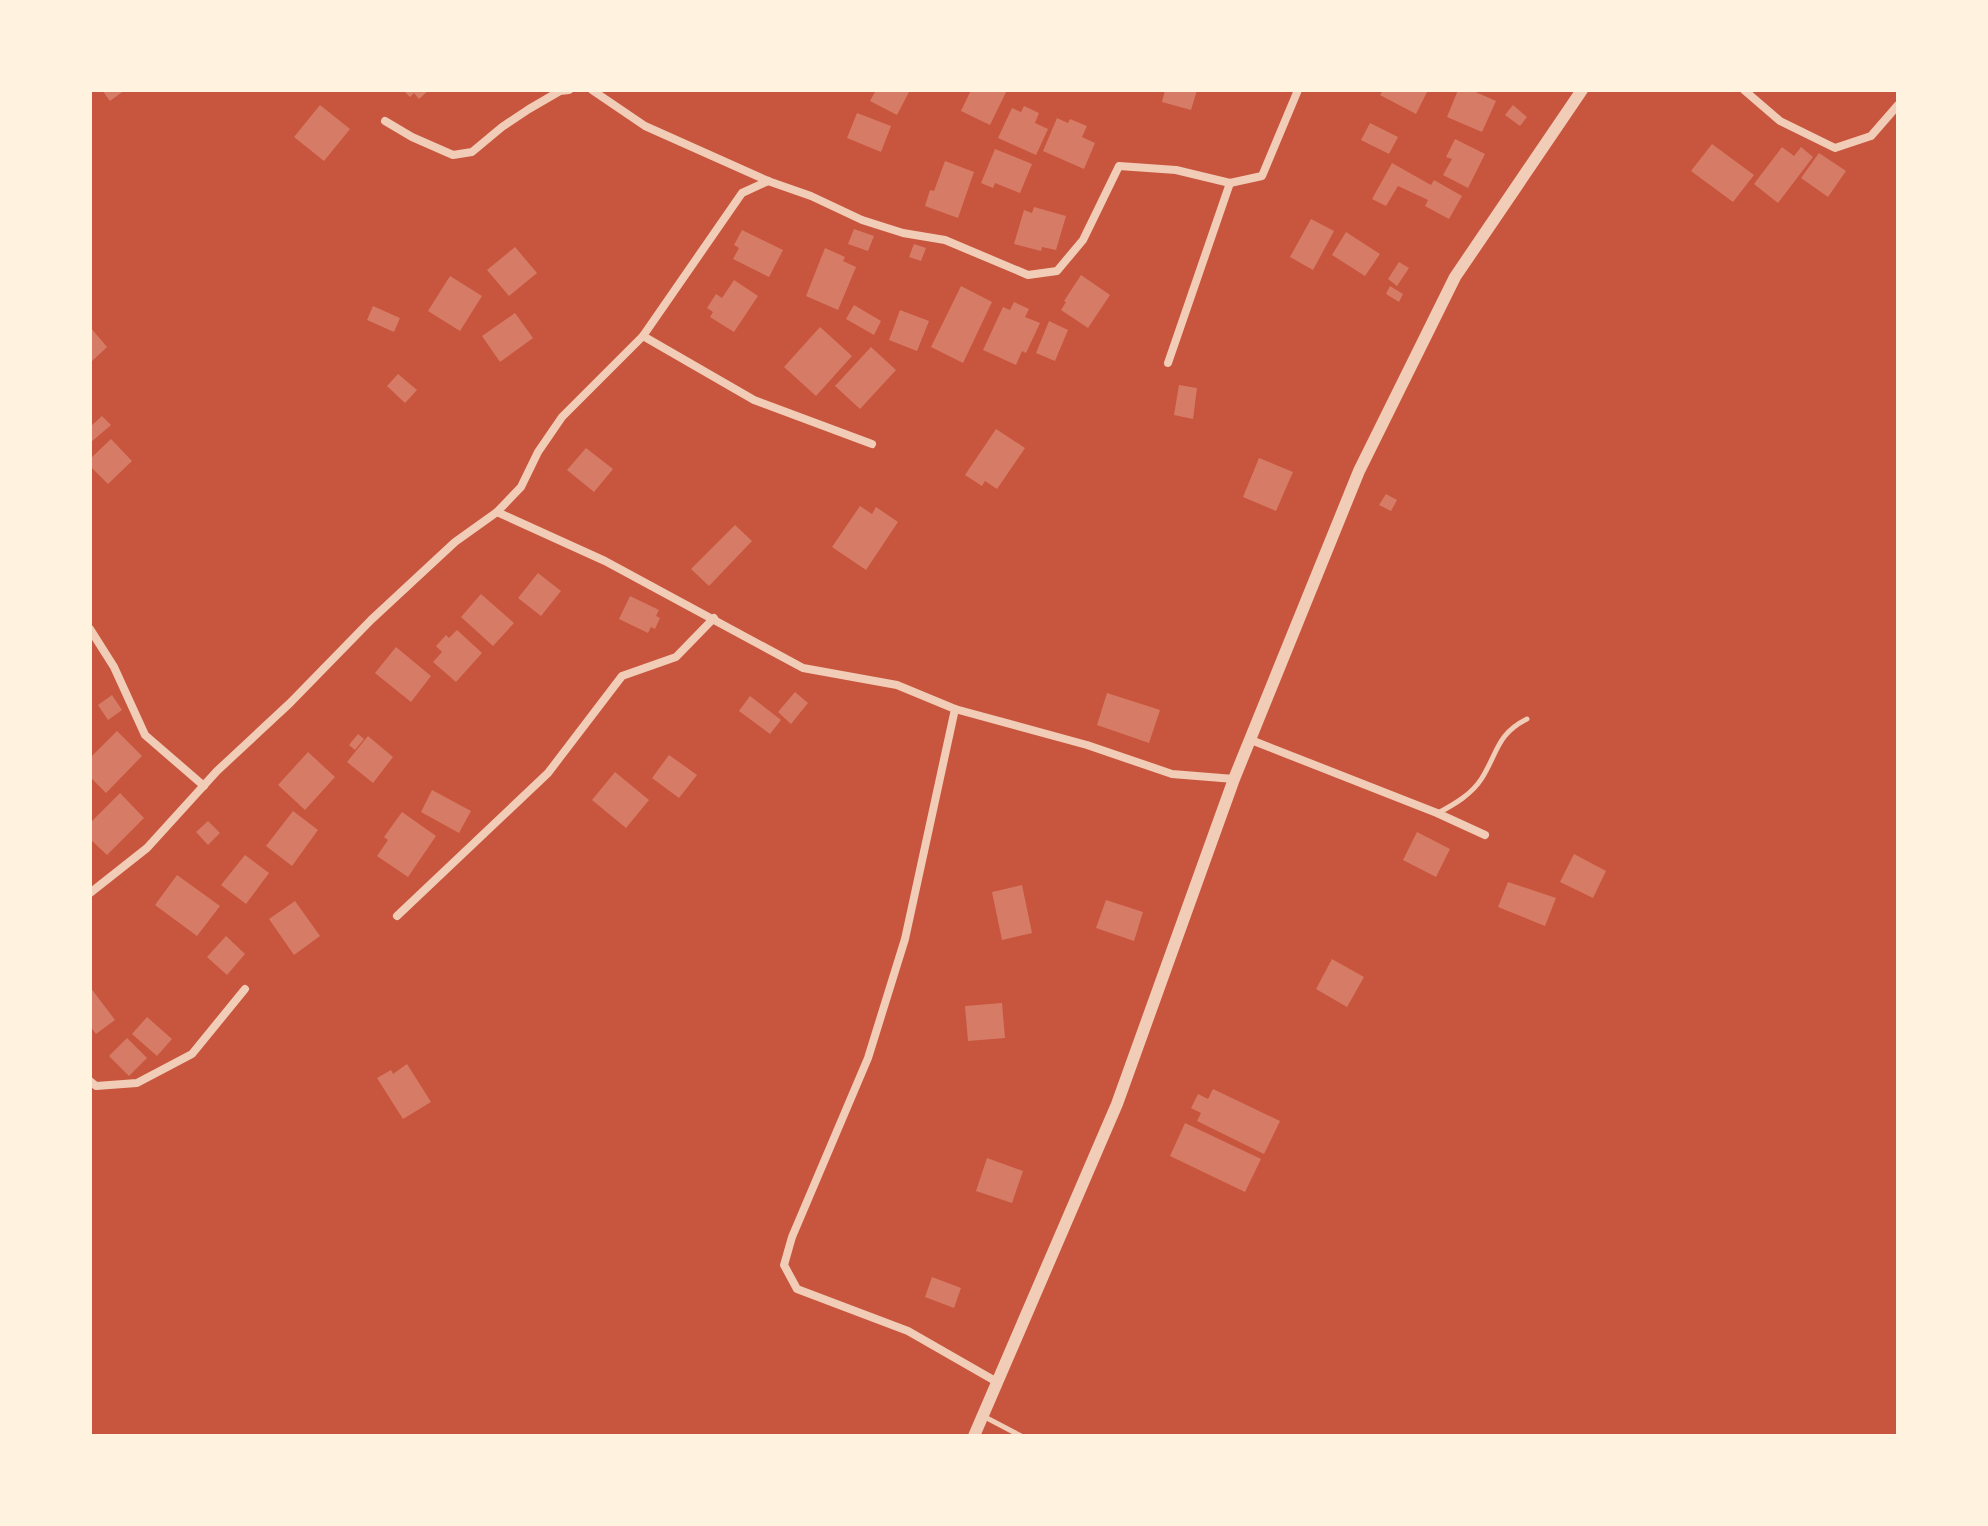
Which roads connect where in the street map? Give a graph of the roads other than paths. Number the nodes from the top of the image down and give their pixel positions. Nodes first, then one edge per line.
1 (569, 90) edge
2 (592, 90) edge
3 (1298, 90) edge
4 (1582, 90) edge
5 (1744, 90) edge
6 (1898, 105) edge
7 (385, 121) dead end
8 (768, 181) junction
9 (1230, 183) junction
10 (643, 336) junction
11 (1168, 363) dead end
12 (872, 444) dead end
13 (497, 512) junction
14 (714, 618) junction
15 (90, 629) edge
16 (955, 709) junction
17 (1527, 719) dead end
18 (1251, 740) junction
19 (1234, 779) junction
20 (204, 786) junction
21 (1437, 813) junction
22 (1485, 835) dead end
23 (90, 893) edge
24 (397, 916) dead end
25 (245, 989) dead end
26 (90, 1081) edge
27 (997, 1382) junction
28 (983, 1416) junction
29 (974, 1436) edge
30 (1021, 1436) edge

1 - 7 street
2 - 8 street
3 - 9 street
4 - 18 street
5 - 6 street
8 - 9 street
8 - 10 street
9 - 11 street
10 - 12 street
10 - 13 street
13 - 14 street
13 - 20 street
14 - 16 street
14 - 24 street
15 - 20 street
16 - 19 street
16 - 27 street
17 - 21 lane
18 - 19 street
18 - 21 street
19 - 27 street
20 - 23 street
21 - 22 street
25 - 26 street
27 - 28 street
28 - 29 street
28 - 30 lane

